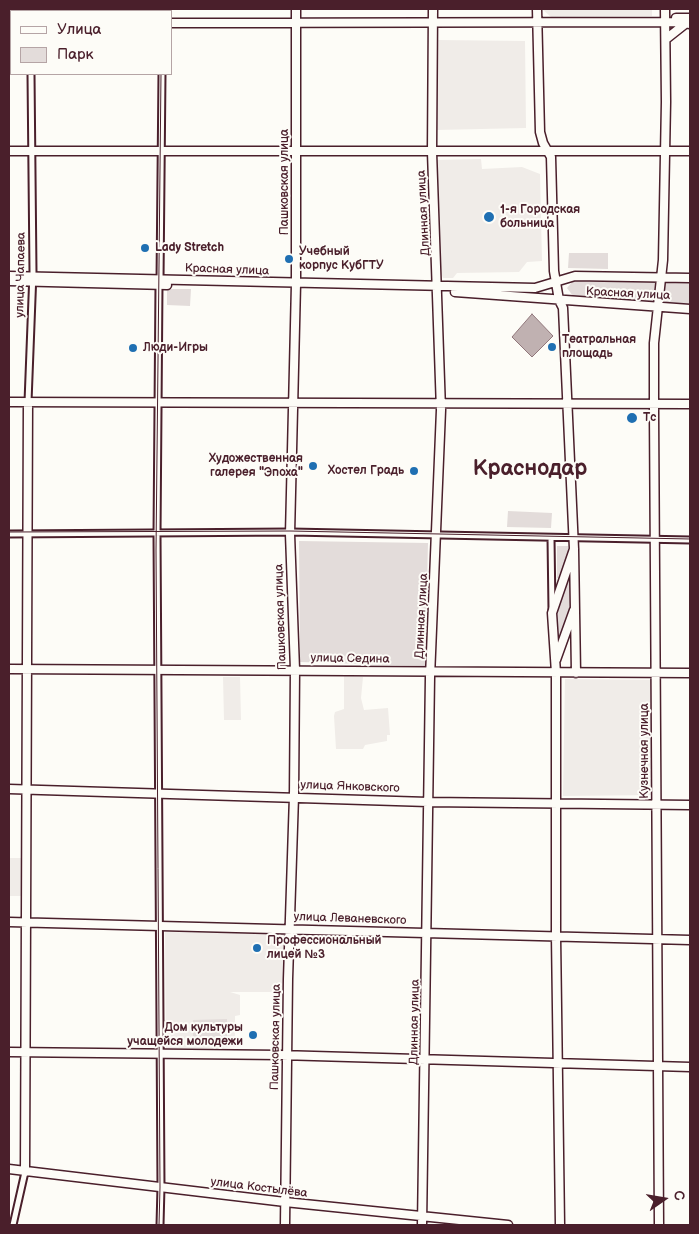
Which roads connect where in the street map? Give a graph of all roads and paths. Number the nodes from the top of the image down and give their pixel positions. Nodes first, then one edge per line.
1 (296, 9) edge
2 (433, 9) edge
3 (537, 9) edge
4 (665, 9) edge
5 (172, 18) edge
6 (665, 20) junction
7 (296, 21) junction
8 (433, 21) junction
9 (537, 22) junction
10 (689, 22) edge
11 (172, 23) edge
12 (666, 39) junction
13 (32, 75) edge
14 (162, 75) edge
15 (161, 150) junction
16 (296, 150) junction
17 (9, 151) edge
18 (549, 151) junction
19 (664, 151) junction
20 (690, 151) edge
21 (31, 152) junction
22 (432, 152) junction
23 (9, 276) edge
24 (662, 278) junction
25 (690, 278) edge
26 (33, 279) junction
27 (555, 281) junction
28 (9, 282) edge
29 (160, 282) junction
30 (296, 286) junction
31 (505, 287) junction
32 (438, 289) junction
33 (504, 296) junction
34 (559, 300) junction
35 (658, 306) junction
36 (690, 309) edge
37 (9, 402) edge
38 (28, 402) junction
39 (294, 402) junction
40 (158, 403) junction
41 (440, 403) junction
42 (566, 403) junction
43 (654, 404) junction
44 (690, 404) edge
45 (290, 532) junction
46 (9, 534) edge
47 (28, 534) junction
48 (157, 534) junction
49 (438, 536) junction
50 (550, 538) junction
51 (574, 538) junction
52 (655, 540) junction
53 (690, 540) edge
54 (574, 549) junction
55 (550, 579) junction
56 (562, 581) junction
57 (576, 604) junction
58 (552, 613) junction
59 (556, 660) junction
60 (9, 669) edge
61 (28, 669) junction
62 (157, 669) junction
63 (295, 670) junction
64 (430, 672) junction
65 (556, 673) junction
66 (576, 673) junction
67 (657, 673) junction
68 (690, 673) edge
69 (9, 789) edge
70 (27, 789) junction
71 (157, 793) junction
72 (294, 796) junction
73 (428, 802) junction
74 (556, 804) junction
75 (656, 805) junction
76 (690, 805) edge
77 (9, 922) edge
78 (28, 922) junction
79 (159, 924) junction
80 (290, 928) junction
81 (428, 932) junction
82 (556, 936) junction
83 (657, 940) junction
84 (690, 940) edge
85 (9, 1052) edge
86 (27, 1053) junction
87 (161, 1053) junction
88 (286, 1055) junction
89 (425, 1061) junction
90 (557, 1063) junction
91 (658, 1066) junction
92 (690, 1067) edge
93 (9, 1169) edge
94 (26, 1172) junction
95 (161, 1187) junction
96 (285, 1202) junction
97 (422, 1216) junction
98 (13, 1225) edge
99 (160, 1225) edge
100 (285, 1225) edge
101 (422, 1225) edge
102 (508, 1225) edge
103 (560, 1225) edge
104 (659, 1225) edge

1 - 7 street, Пашковская улица
2 - 8 street, Длинная улица
3 - 9 street
4 - 6 street, Кузнечная улица
5 - 7 street
6 - 9 street
6 - 10 street
6 - 12 street, Кузнечная улица
7 - 8 street
7 - 11 street
7 - 16 street, Пашковская улица
8 - 9 street
8 - 22 street, Длинная улица
9 - 18 street
10 - 12 street
12 - 19 street, Кузнечная улица
13 - 21 street, улица Чапаева
14 - 15 street
15 - 16 street
15 - 21 street
15 - 29 street
16 - 22 street
16 - 30 street, Пашковская улица
17 - 21 street
18 - 19 street
18 - 22 street
18 - 27 street
19 - 20 street
19 - 24 street, Кузнечная улица
21 - 26 street, улица Чапаева
22 - 32 street, Длинная улица
23 - 26 street, Красная улица
24 - 25 street, Красная улица
24 - 27 street, Красная улица
24 - 35 street, Кузнечная улица
26 - 28 street, Красная улица
26 - 29 street, Красная улица
26 - 38 street, улица Чапаева
27 - 31 street, Красная улица
27 - 34 street
29 - 30 street, Красная улица
29 - 40 street
30 - 32 street, Красная улица
30 - 39 street, Пашковская улица
31 - 32 street, Красная улица
31 - 33 street
32 - 33 street, Красная улица
32 - 41 street, Длинная улица
33 - 34 street, Красная улица
34 - 35 street, Красная улица
34 - 42 street
35 - 36 street, Красная улица
35 - 43 street, Кузнечная улица
37 - 38 street
38 - 40 street
38 - 47 street, улица Чапаева
39 - 40 street
39 - 41 street
39 - 45 street, Пашковская улица
40 - 48 street
41 - 42 street
41 - 49 street, Длинная улица
42 - 43 street
42 - 51 street
43 - 44 street
43 - 52 street, Кузнечная улица
45 - 48 street
45 - 49 street
45 - 63 street, Пашковская улица
46 - 47 street
47 - 48 street
47 - 61 street, улица Чапаева
48 - 62 street
49 - 50 street
49 - 64 street, Длинная улица
50 - 51 street
50 - 55 street
51 - 52 street
51 - 54 street
52 - 53 street
52 - 67 street, Кузнечная улица
54 - 56 street
54 - 57 street
55 - 56 street
55 - 58 street
56 - 58 street
57 - 59 street
57 - 66 street
58 - 59 street
59 - 65 street
60 - 61 street, улица Седина
61 - 62 street, улица Седина
61 - 70 street, улица Чапаева
62 - 63 street, улица Седина
62 - 71 street
63 - 64 street, улица Седина
63 - 72 street, Пашковская улица
64 - 65 street, улица Седина
64 - 73 street, Длинная улица
65 - 66 street, улица Седина
65 - 74 street
66 - 67 street, улица Седина
67 - 68 street, улица Седина
67 - 75 street, Кузнечная улица
69 - 70 street, улица Янковского
70 - 71 street, улица Янковского
70 - 78 street, улица Чапаева
71 - 72 street, улица Янковского
71 - 79 street
72 - 73 street, улица Янковского
72 - 80 street, Пашковская улица
73 - 74 street, улица Янковского
73 - 81 street, Длинная улица
74 - 75 street, улица Янковского
74 - 82 street
75 - 76 street, улица Янковского
75 - 83 street, Кузнечная улица
77 - 78 street, улица Леваневского
78 - 79 street, улица Леваневского
78 - 86 street, улица Чапаева
79 - 80 street, улица Леваневского
79 - 87 street
80 - 81 street, улица Леваневского
80 - 88 street, Пашковская улица
81 - 82 street, улица Леваневского
81 - 89 street, Длинная улица
82 - 83 street, улица Леваневского
82 - 90 street
83 - 84 street, улица Леваневского
83 - 91 street, Кузнечная улица
85 - 86 street
86 - 87 street
86 - 94 street, улица Чапаева
87 - 88 street
87 - 95 street
88 - 89 street
88 - 96 street, Пашковская улица
89 - 90 street
89 - 97 street, Длинная улица
90 - 91 street
90 - 103 street
91 - 92 street
91 - 104 street, Кузнечная улица
93 - 94 street, улица Костылёва
94 - 95 street, улица Костылёва
94 - 98 street, улица Чапаева
95 - 96 street, улица Костылёва
95 - 99 street
96 - 97 street, улица Костылёва
96 - 100 street, Пашковская улица
97 - 101 street, Длинная улица
97 - 102 street, улица Костылёва

